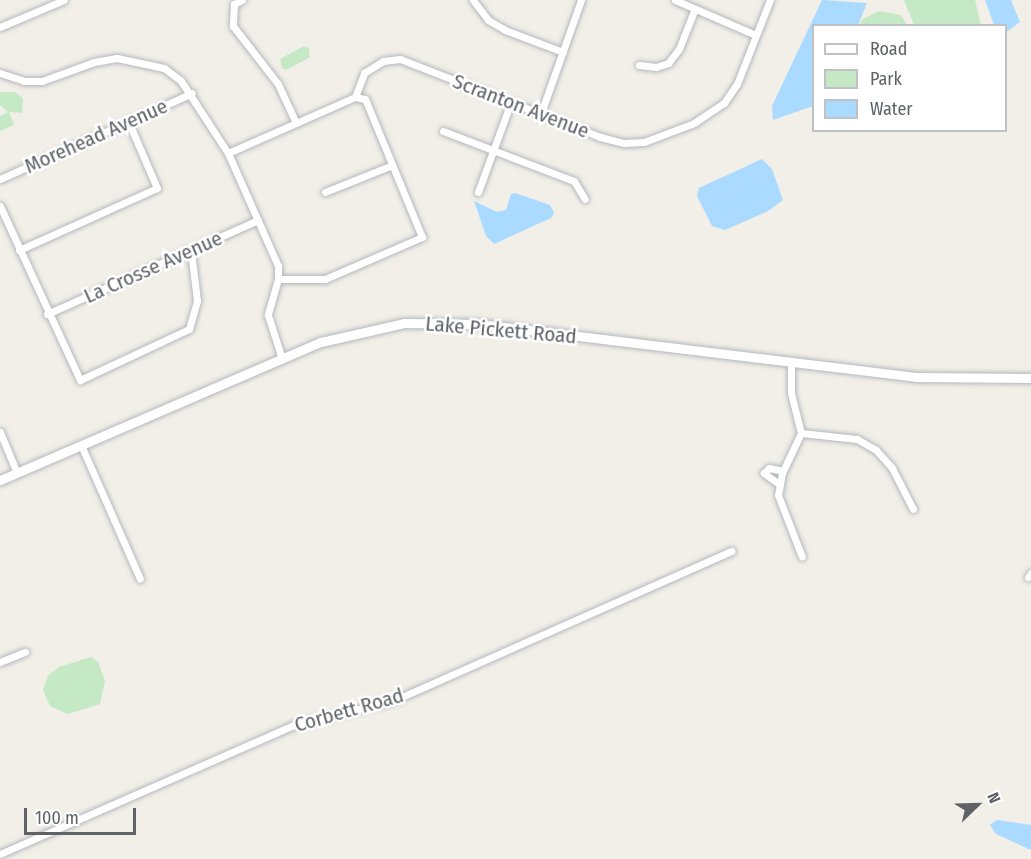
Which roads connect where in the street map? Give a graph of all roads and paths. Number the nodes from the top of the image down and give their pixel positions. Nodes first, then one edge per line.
1 (64, 0) edge
2 (242, 0) edge
3 (473, 0) edge
4 (581, 0) edge
5 (675, 0) edge
6 (770, 0) edge
7 (694, 11) junction
8 (0, 27) edge
9 (756, 35) junction
10 (563, 52) junction
11 (639, 65) dead end
12 (0, 73) edge
13 (192, 93) junction
14 (355, 97) junction
15 (511, 102) junction
16 (541, 113) junction
17 (129, 123) junction
18 (296, 123) junction
19 (444, 131) dead end
20 (493, 150) junction
21 (228, 153) junction
22 (392, 165) junction
23 (0, 179) edge
24 (325, 192) dead end
25 (478, 192) dead end
26 (585, 199) dead end
27 (0, 206) edge
28 (258, 220) junction
29 (19, 250) junction
30 (191, 251) junction
31 (278, 279) junction
32 (47, 314) junction
33 (282, 359) junction
34 (791, 363) junction
35 (1031, 378) edge
36 (0, 432) edge
37 (801, 434) junction
38 (81, 446) junction
39 (783, 471) junction
40 (17, 473) junction
41 (0, 480) edge
42 (779, 484) junction
43 (913, 509) dead end
44 (732, 552) dead end
45 (802, 557) dead end
46 (140, 579) dead end
47 (25, 652) dead end
48 (0, 662) edge
49 (0, 854) edge

1 - 8 street
2 - 18 street
3 - 10 street
4 - 10 street
5 - 7 street
6 - 9 street, Scranton Avenue
7 - 9 street
7 - 11 street
9 - 16 street, Scranton Avenue
10 - 16 street
12 - 13 street
13 - 17 street, Morehead Avenue
13 - 21 street
14 - 15 street, Scranton Avenue
14 - 18 street
14 - 22 street
15 - 16 street, Scranton Avenue
15 - 20 street
17 - 23 street, Morehead Avenue
17 - 29 street
18 - 21 street
19 - 20 street
20 - 25 street
20 - 26 street
21 - 28 street
22 - 24 street
22 - 31 street
27 - 29 street
28 - 30 street, La Crosse Avenue
28 - 31 street
29 - 32 street
30 - 32 street, La Crosse Avenue
30 - 32 street
31 - 33 street
33 - 34 main road, Lake Pickett Road
33 - 38 main road, Lake Pickett Road
34 - 35 main road, Lake Pickett Road
34 - 37 street
36 - 40 street
37 - 39 street
37 - 43 street
38 - 40 main road, Lake Pickett Road
38 - 46 street
39 - 42 street
39 - 42 street
40 - 41 main road, Lake Pickett Road
42 - 45 street
44 - 49 street, Corbett Road
47 - 48 street

